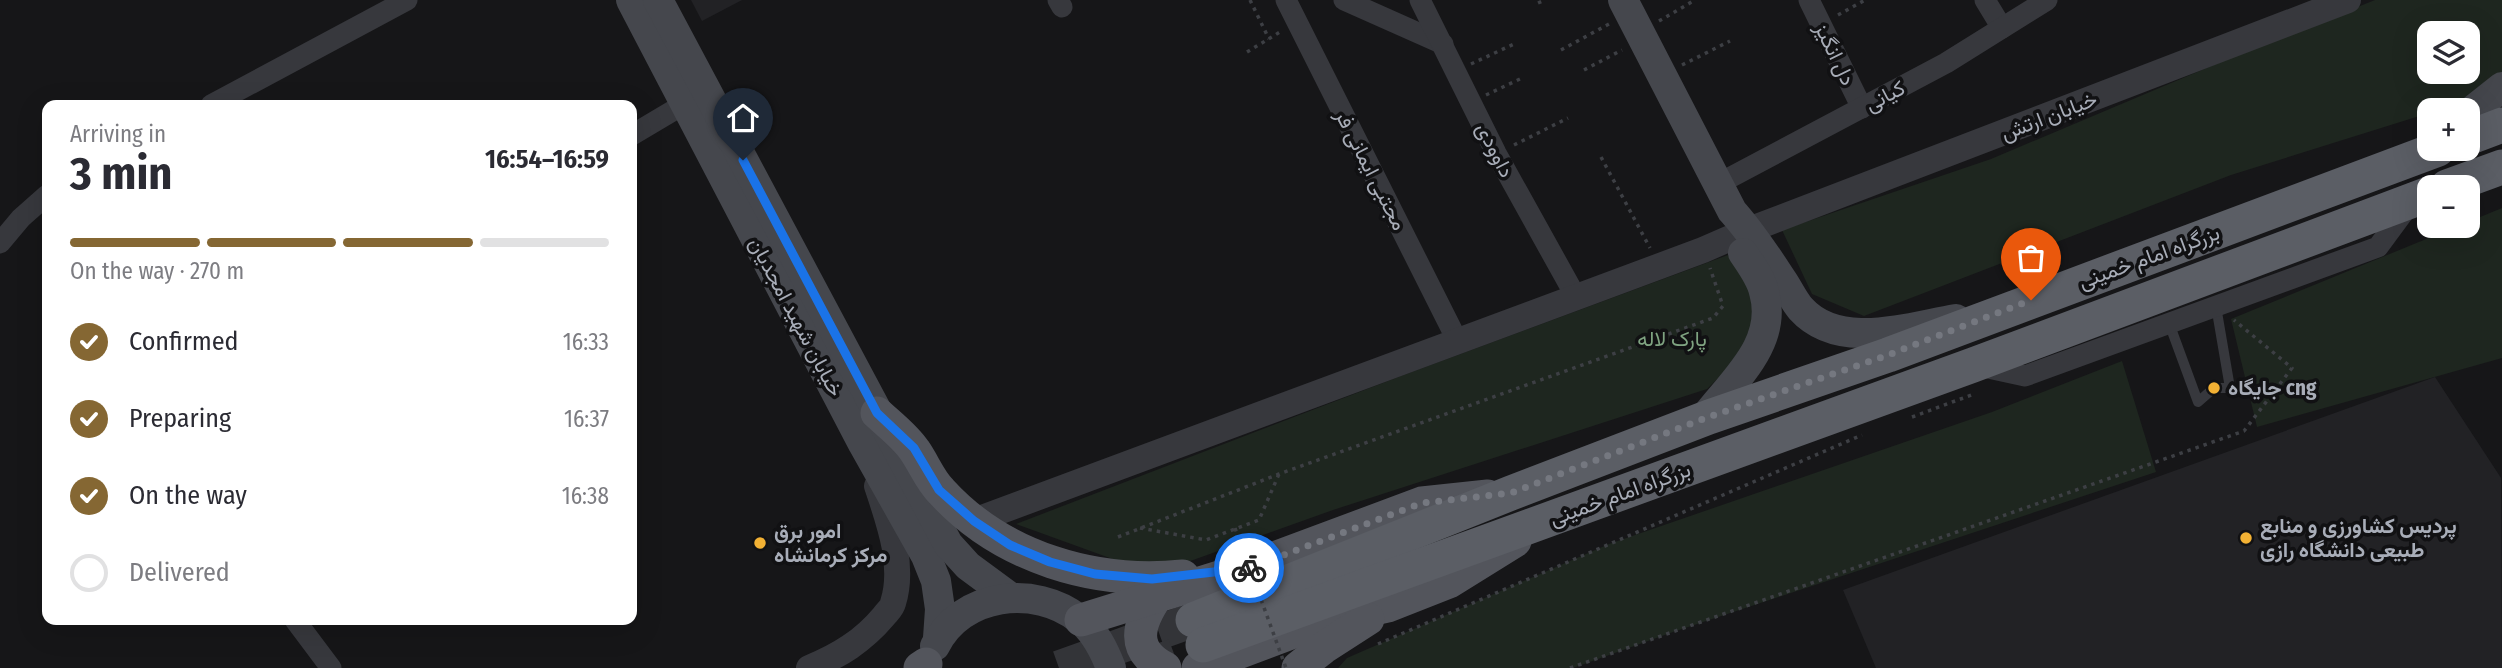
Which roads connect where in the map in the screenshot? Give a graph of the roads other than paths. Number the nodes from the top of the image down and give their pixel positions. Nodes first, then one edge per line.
1 (407, 0) edge
2 (631, 0) edge
3 (658, 0) edge
4 (1286, 0) edge
5 (1344, 0) edge
6 (1420, 0) edge
7 (1809, 0) edge
8 (1984, 0) edge
9 (2048, 0) edge
10 (2348, 0) edge
11 (1634, 21) edge
12 (2002, 28) junction
13 (1443, 44) junction
14 (2502, 87) edge
15 (696, 97) junction
16 (220, 100) edge
17 (2480, 104) edge
18 (1861, 108) junction
19 (2502, 125) edge
20 (637, 132) edge
21 (2480, 133) edge
22 (2417, 156) edge
23 (2502, 167) edge
24 (2480, 175) edge
25 (1718, 184) junction
26 (2417, 199) edge
27 (42, 200) edge
28 (2417, 202) edge
29 (1738, 226) junction
30 (0, 243) edge
31 (1576, 297) junction
32 (2217, 306) junction
33 (2004, 310) junction
34 (2169, 323) junction
35 (1457, 340) junction
36 (1977, 378) junction
37 (877, 413) junction
38 (1703, 419) junction
39 (863, 444) junction
40 (1511, 493) junction
41 (974, 521) junction
42 (1546, 522) junction
43 (1245, 569) junction
44 (1010, 597) junction
45 (1156, 597) junction
46 (1388, 607) junction
47 (1081, 620) junction
48 (299, 625) edge
49 (1198, 645) edge
50 (927, 660) edge
51 (331, 668) edge
52 (809, 668) edge
53 (1111, 668) edge
54 (1165, 668) edge
55 (1298, 668) edge

1 - 16 street
2 - 15 main road, خیابان شهید امجدیان
3 - 15 main road, خیابان شهید امجدیان
4 - 35 street, مجتبی ایمانی فر
5 - 13 street
6 - 13 street, داوودی
7 - 18 street, دل انگیز
8 - 12 street
9 - 12 street, کیانی
10 - 29 street, خیابان ارتش
11 - 25 main road
12 - 18 street, کیانی
13 - 31 street, داوودی
14 - 17 main road
15 - 20 street
15 - 37 main road, خیابان شهید امجدیان
15 - 39 main road, خیابان شهید امجدیان
18 - 25 street, کیانی
19 - 21 highway
22 - 33 highway, بزرگراه امام خمینی
23 - 24 highway
25 - 29 main road
26 - 36 highway, بزرگراه امام خمینی
27 - 30 street
28 - 32 street
29 - 31 street, خیابان ارتش
29 - 33 main road
29 - 38 main road
31 - 35 street, خیابان ارتش
32 - 34 street
32 - 34 lane
33 - 38 highway, بزرگراه امام خمینی
34 - 36 street
35 - 41 street, خیابان ارتش
36 - 42 highway, بزرگراه امام خمینی
37 - 41 main road
37 - 44 main road, خیابان شهید امجدیان
38 - 40 highway, بزرگراه امام خمینی
39 - 50 main road, خیابان شهید امجدیان
39 - 52 street
40 - 43 main road
40 - 49 highway, بزرگراه امام خمینی
41 - 43 main road
42 - 46 main road
42 - 49 highway, بزرگراه امام خمینی
43 - 45 main road
44 - 47 main road
44 - 50 main road
45 - 47 main road
45 - 54 main road
46 - 49 main road
46 - 55 main road
47 - 53 main road
48 - 51 street

